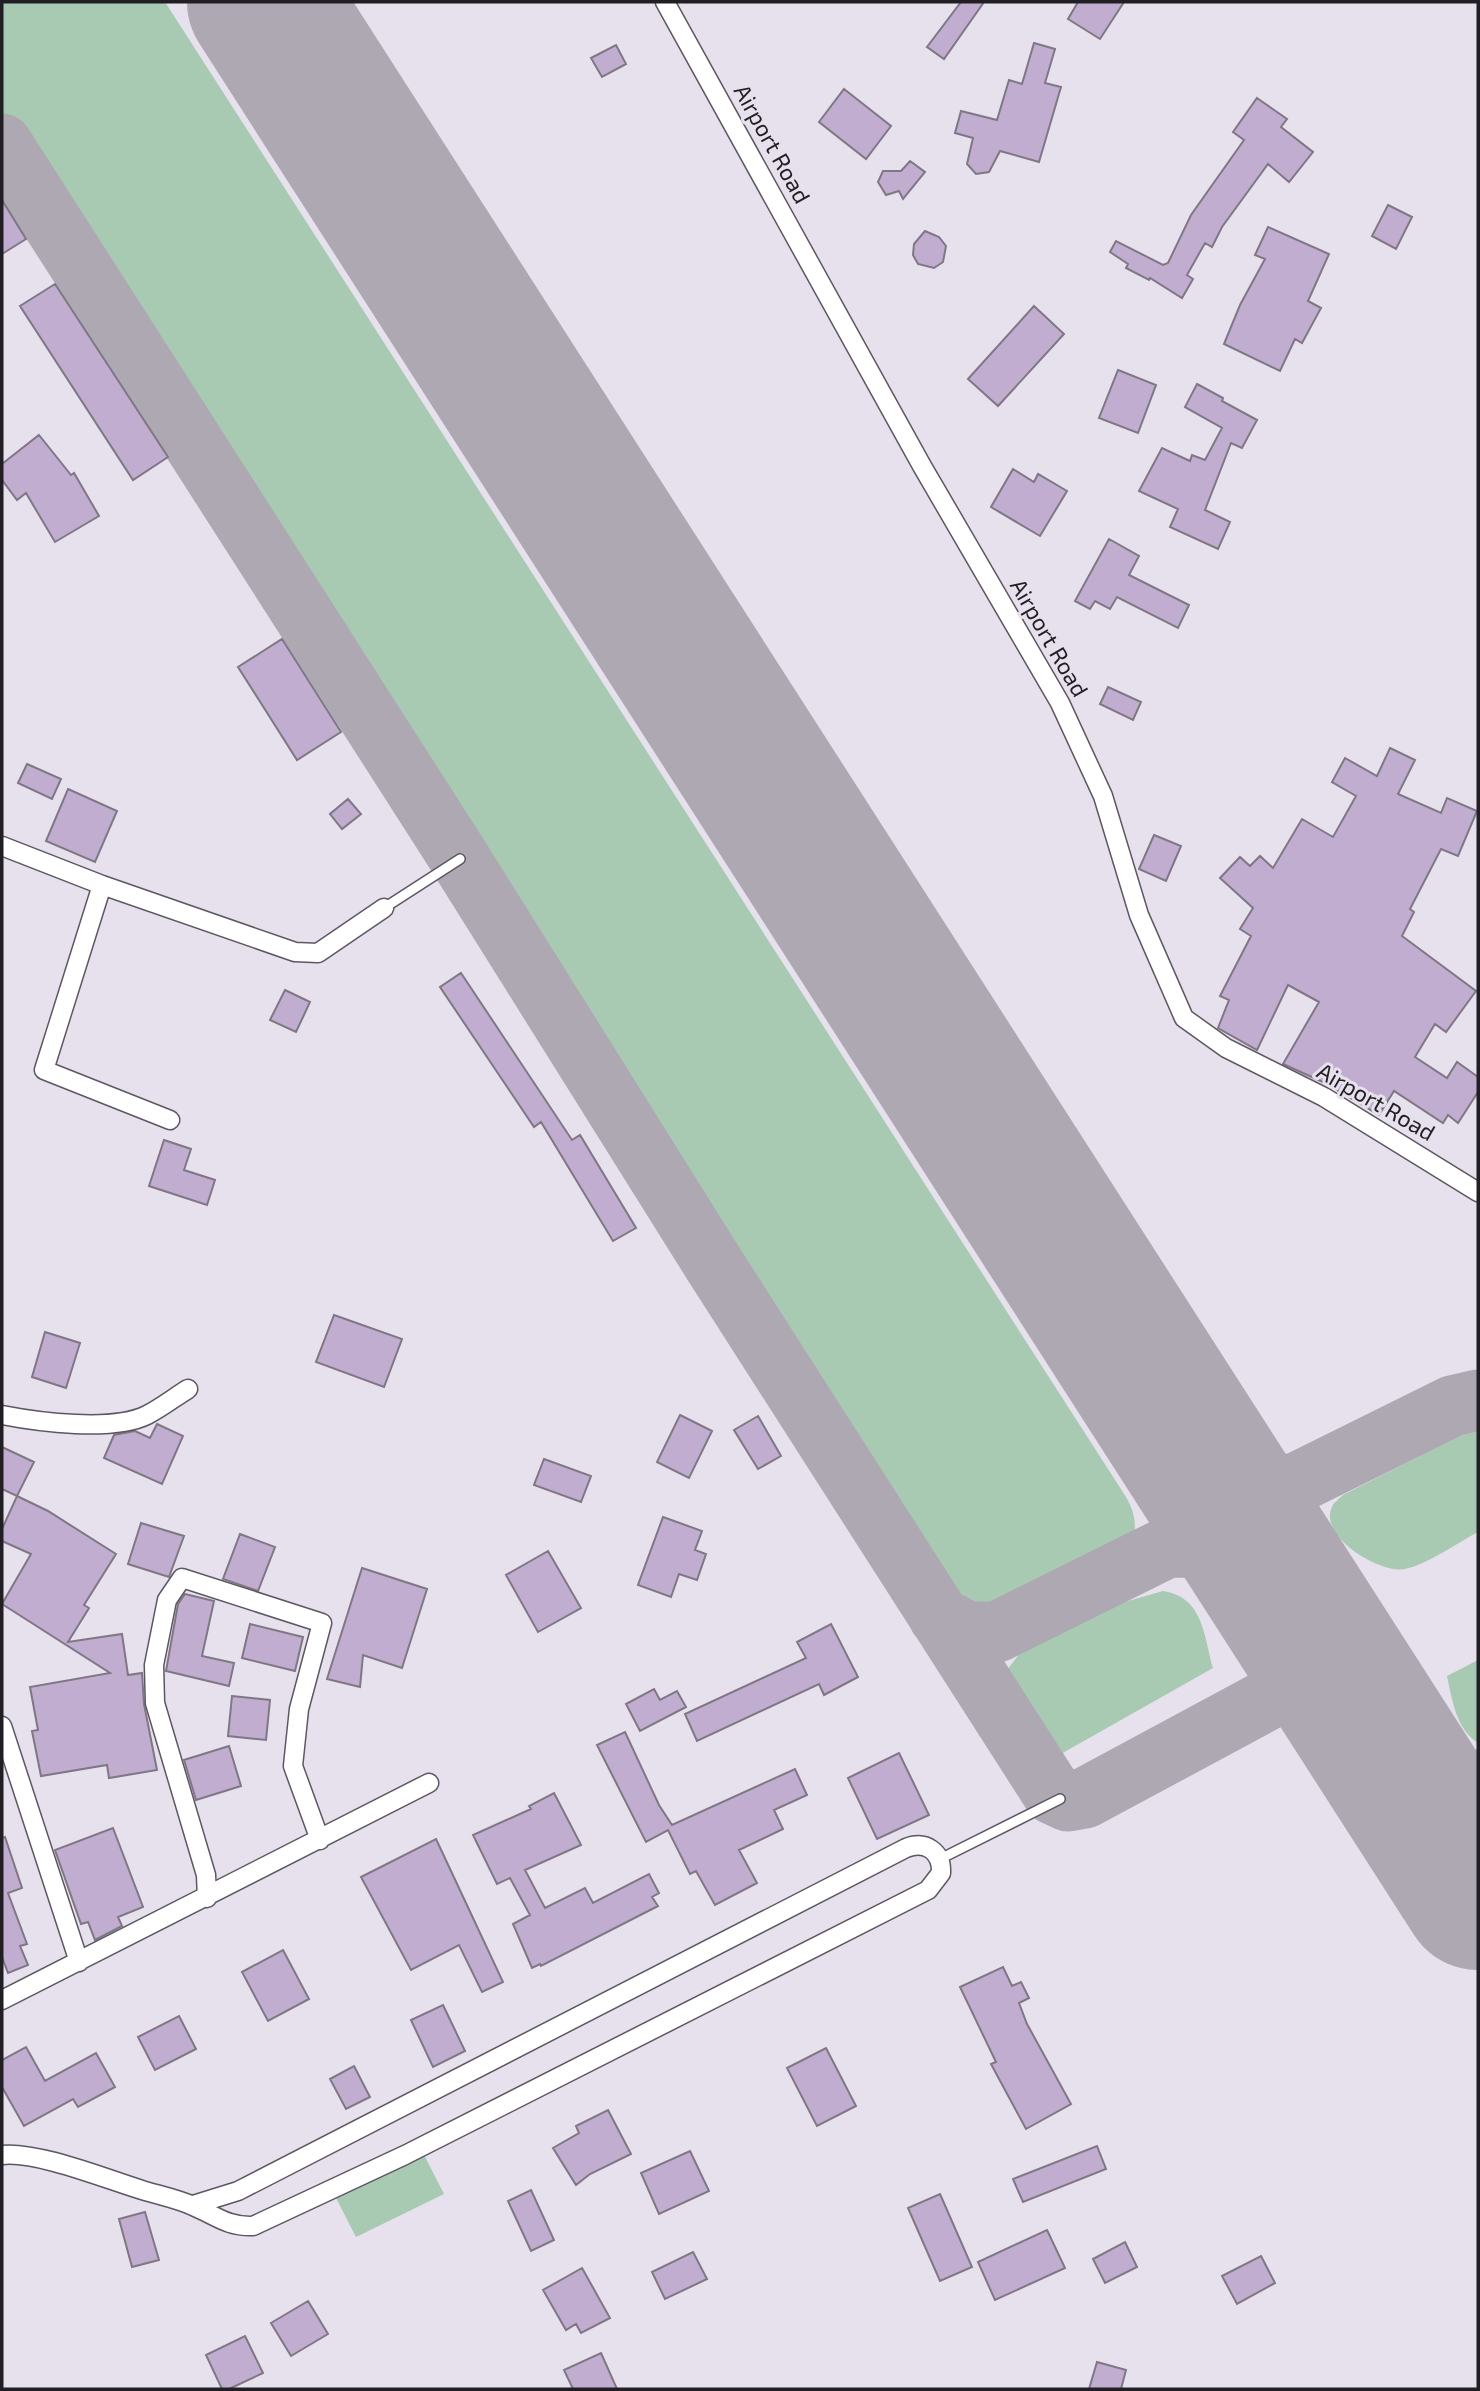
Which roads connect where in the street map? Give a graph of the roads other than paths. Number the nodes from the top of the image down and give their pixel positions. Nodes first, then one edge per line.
1 (665, 2) edge
2 (2, 846) edge
3 (460, 859) dead end
4 (102, 886) junction
5 (384, 908) joint
6 (170, 1120) dead end
7 (1478, 1192) edge
8 (188, 1389) dead end
9 (2, 1415) edge
10 (2, 1726) edge
11 (429, 1783) dead end
12 (1060, 1798) dead end
13 (320, 1840) junction
14 (940, 1859) junction
15 (207, 1898) junction
16 (79, 1962) junction
17 (2, 2000) edge
18 (2, 2155) edge
19 (193, 2205) junction

1 - 7 street, Airport Road
2 - 4 street
3 - 5 lane
4 - 5 street
4 - 6 street
8 - 9 street
10 - 16 street
11 - 13 street
12 - 14 lane
13 - 15 street
13 - 15 street
14 - 19 street
14 - 19 street
15 - 16 street
16 - 17 street
18 - 19 street

